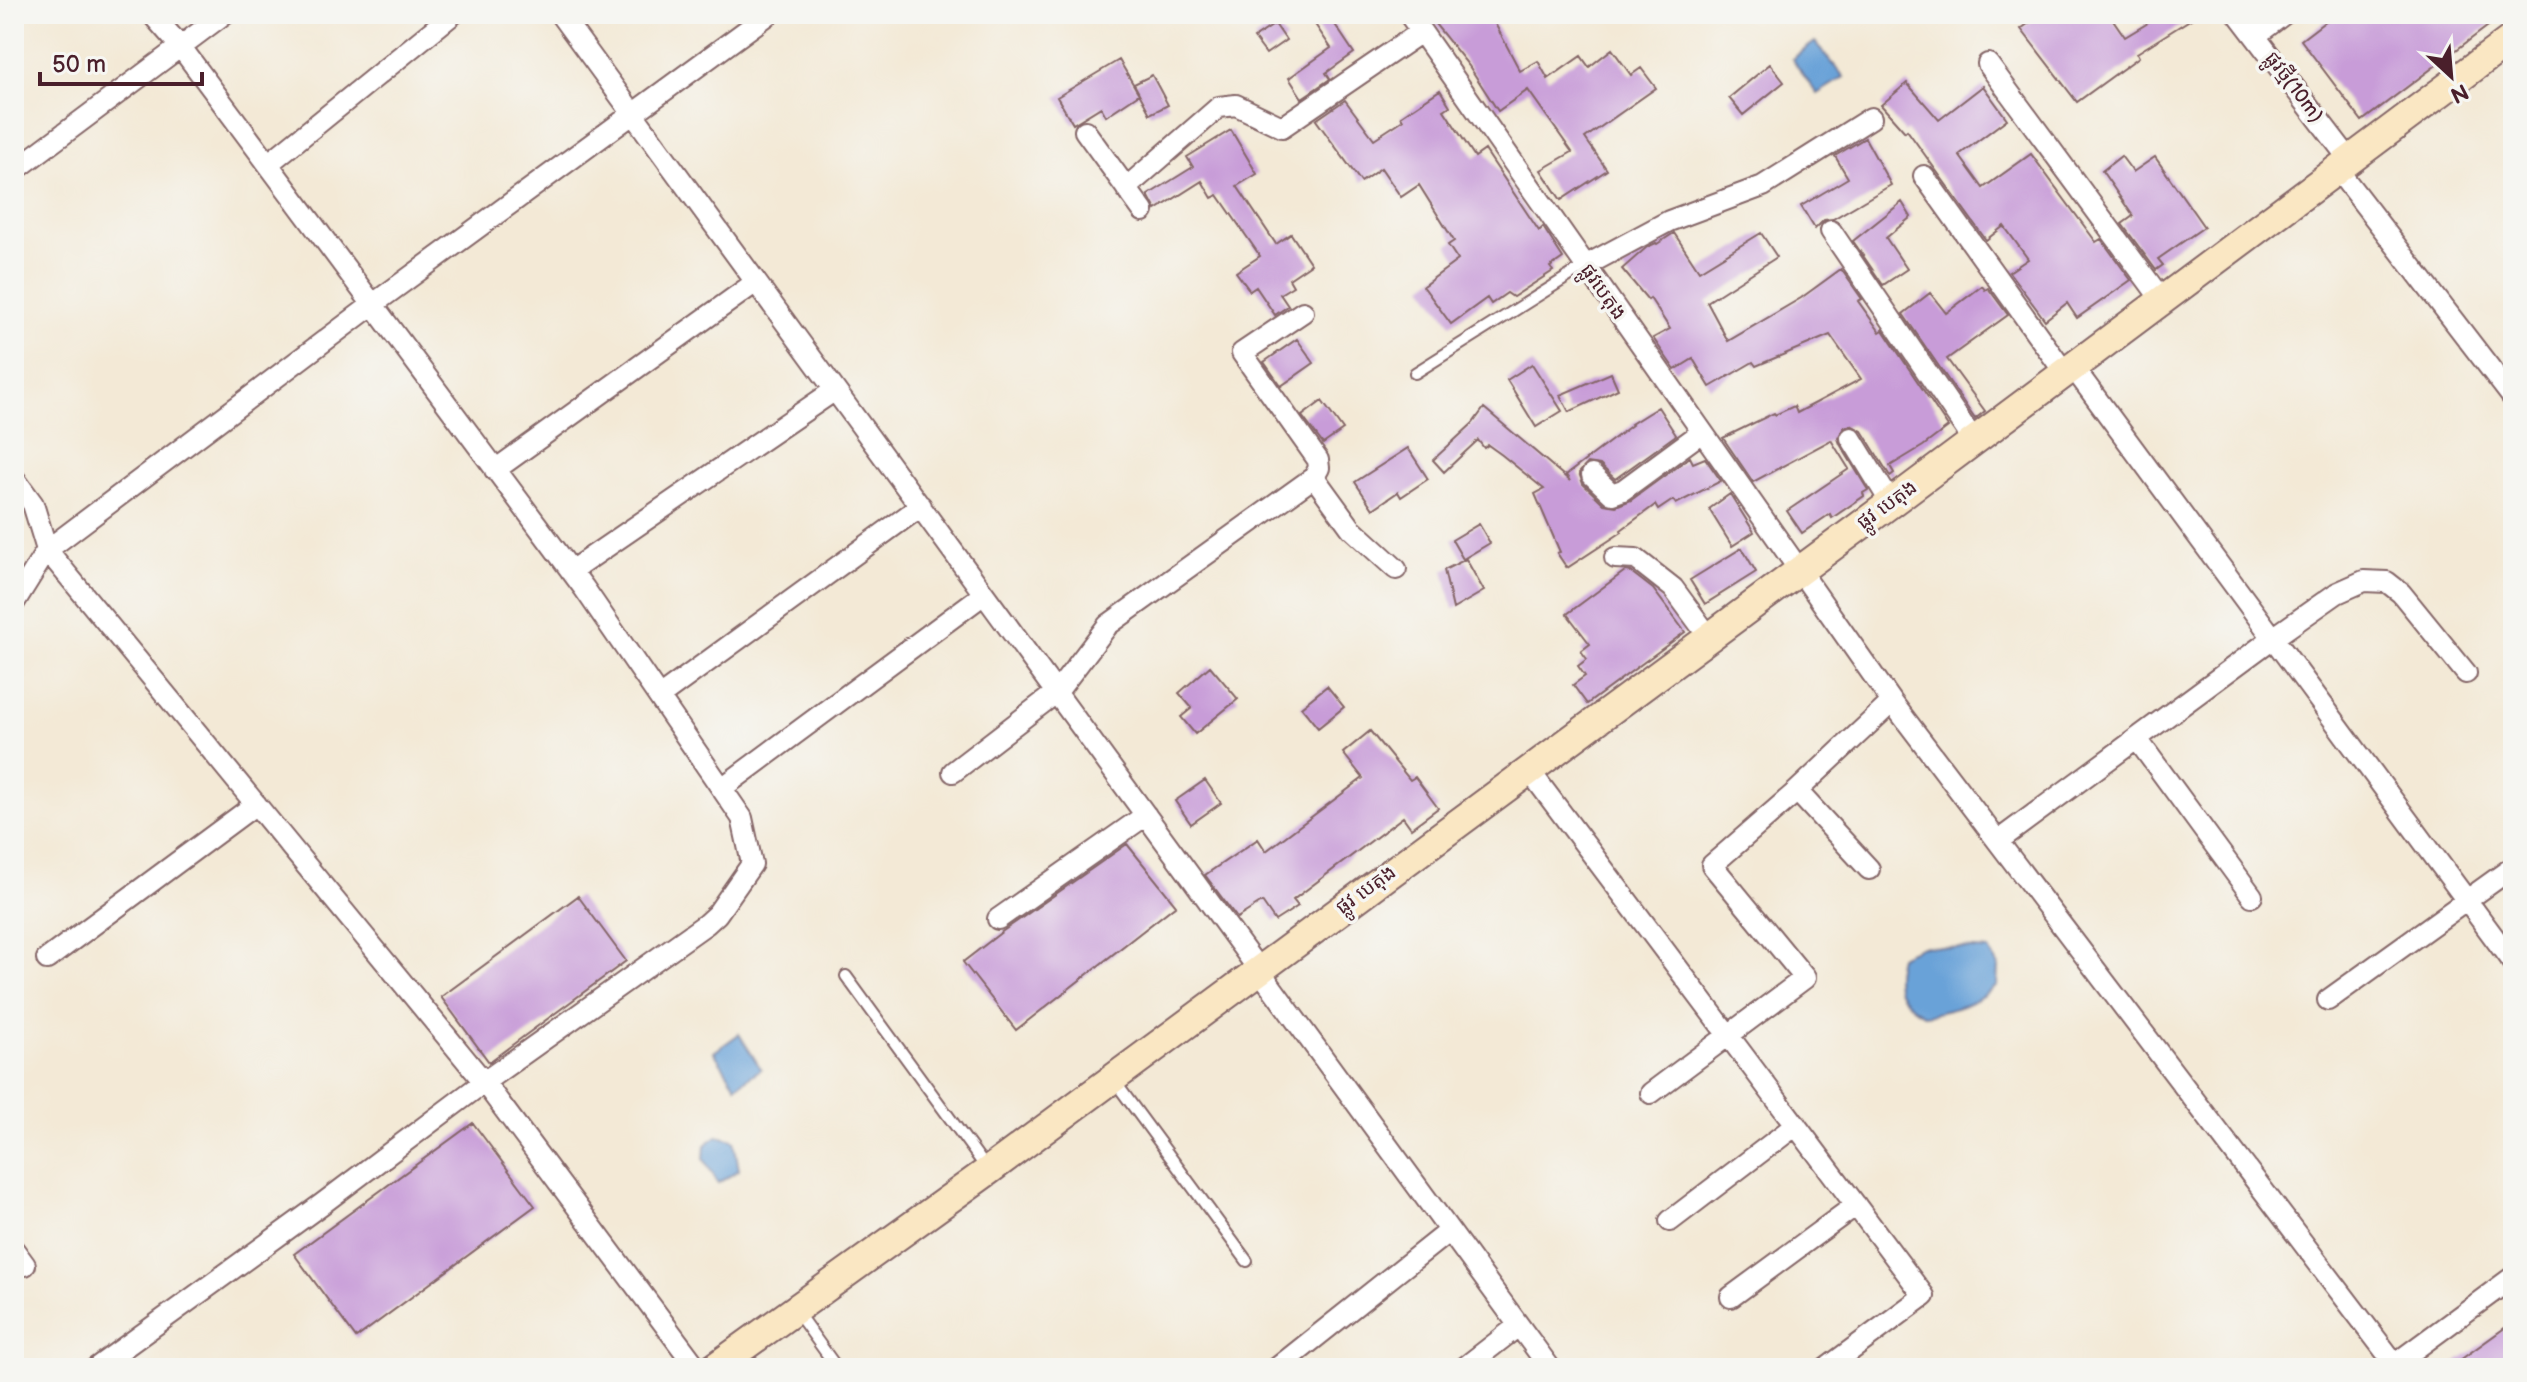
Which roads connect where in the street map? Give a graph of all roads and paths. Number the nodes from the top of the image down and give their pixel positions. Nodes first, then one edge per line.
1 (152, 14) edge
2 (224, 14) edge
3 (453, 14) edge
4 (560, 14) edge
5 (769, 14) edge
6 (1409, 14) edge
7 (2238, 14) edge
8 (2284, 14) edge
9 (1421, 32) junction
10 (2255, 36) junction
11 (180, 46) junction
12 (2510, 46) edge
13 (1988, 64) dead end
14 (633, 113) junction
15 (1871, 118) dead end
16 (1085, 131) dead end
17 (268, 164) junction
18 (2343, 164) junction
19 (14, 171) edge
20 (1924, 176) dead end
21 (1126, 188) junction
22 (1143, 211) dead end
23 (1831, 231) dead end
24 (1585, 266) junction
25 (756, 282) junction
26 (2162, 300) junction
27 (372, 305) junction
28 (1303, 312) dead end
29 (2069, 370) junction
30 (1415, 373) dead end
31 (835, 390) junction
32 (2513, 398) edge
33 (1702, 432) junction
34 (1851, 438) dead end
35 (1974, 441) junction
36 (495, 470) junction
37 (1592, 475) dead end
38 (1314, 477) junction
39 (14, 478) edge
40 (1891, 503) junction
41 (921, 506) junction
42 (47, 550) junction
43 (1615, 558) dead end
44 (1396, 569) dead end
45 (1800, 570) junction
46 (571, 571) junction
47 (984, 594) junction
48 (14, 603) edge
49 (1709, 637) junction
50 (2273, 638) junction
51 (2466, 673) dead end
52 (1057, 692) junction
53 (659, 697) junction
54 (1892, 702) junction
55 (2137, 739) junction
56 (1529, 770) junction
57 (953, 772) dead end
58 (722, 788) junction
59 (1797, 791) junction
60 (256, 804) junction
61 (1146, 815) junction
62 (1998, 841) junction
63 (2513, 867) edge
64 (1869, 869) dead end
65 (2252, 896) dead end
66 (2467, 900) junction
67 (998, 919) dead end
68 (47, 959) dead end
69 (2513, 963) edge
70 (1259, 969) junction
71 (846, 976) dead end
72 (2328, 1000) dead end
73 (1730, 1036) junction
74 (1113, 1078) junction
75 (484, 1082) junction
76 (1651, 1093) dead end
77 (1796, 1125) junction
78 (988, 1171) junction
79 (1856, 1205) junction
80 (1670, 1221) dead end
81 (1449, 1231) junction
82 (1247, 1261) dead end
83 (2513, 1277) edge
84 (1731, 1297) dead end
85 (795, 1310) junction
86 (1518, 1326) junction
87 (2397, 1366) edge
88 (96, 1368) edge
89 (697, 1368) edge
90 (714, 1368) edge
91 (837, 1368) edge
92 (1277, 1368) edge
93 (1464, 1368) edge
94 (1550, 1368) edge
95 (1827, 1368) edge

1 - 11 street
2 - 11 street
3 - 17 street
4 - 14 street
5 - 14 street
6 - 9 street, ផ្លូវបេតុង
7 - 10 street, ផ្លូវថ្មី(10m)
8 - 10 street
9 - 21 street
9 - 24 street, ផ្លូវបេតុង
10 - 18 street, ផ្លូវថ្មី(10m)
11 - 17 street
11 - 19 street
12 - 18 street, ផ្លូវ បេតុង
13 - 26 street
14 - 25 street
14 - 27 street
15 - 24 street
16 - 21 street
17 - 27 street
18 - 26 street, ផ្លូវ បេតុង
18 - 32 street, ផ្លូវថ្មី(10m)
20 - 29 street
21 - 22 street
23 - 35 street
24 - 30 lane
24 - 33 street, ផ្លូវបេតុង
25 - 31 street
25 - 36 street
26 - 29 street, ផ្លូវ បេតុង
27 - 36 street
27 - 42 street
28 - 38 street
29 - 35 street, ផ្លូវ បេតុង
29 - 50 street
31 - 41 street
31 - 46 street
33 - 37 street
33 - 45 street, ផ្លូវបេតុង
34 - 40 street
35 - 40 street, ផ្លូវ បេតុង
36 - 46 street
38 - 44 street
38 - 52 street
39 - 42 street
40 - 45 street, ផ្លូវ បេតុង
41 - 47 street
41 - 53 street
42 - 48 street
42 - 60 street
43 - 49 street
45 - 49 street, ផ្លូវ បេតុង
45 - 54 street, ផ្លូវបេតុង
46 - 53 street
47 - 52 street
47 - 58 street
49 - 56 street, ផ្លូវ បេតុង
50 - 51 street
50 - 55 street
50 - 66 street
52 - 57 street
52 - 61 street
53 - 58 street
54 - 59 street
54 - 62 street, ផ្លូវបេតុង
55 - 62 street
55 - 65 street
56 - 70 street, ផ្លូវ បេតុង
56 - 73 street
58 - 75 street
59 - 64 street
59 - 73 street
60 - 68 street
60 - 75 street
61 - 67 street
61 - 70 street
62 - 87 street, ផ្លូវបេតុង
63 - 66 street
66 - 69 street
66 - 72 street
70 - 74 street, ផ្លូវ បេតុង
70 - 81 street
71 - 78 lane
73 - 76 street
73 - 77 street
74 - 78 street, ផ្លូវ បេតុង
74 - 82 lane
75 - 88 street
75 - 89 street
77 - 79 street
77 - 80 street
78 - 85 street, ផ្លូវ បេតុង
79 - 84 street
79 - 95 street
81 - 86 street
81 - 92 street
83 - 87 street
85 - 90 street, ផ្លូវ បេតុង
85 - 91 lane
86 - 93 street
86 - 94 street

